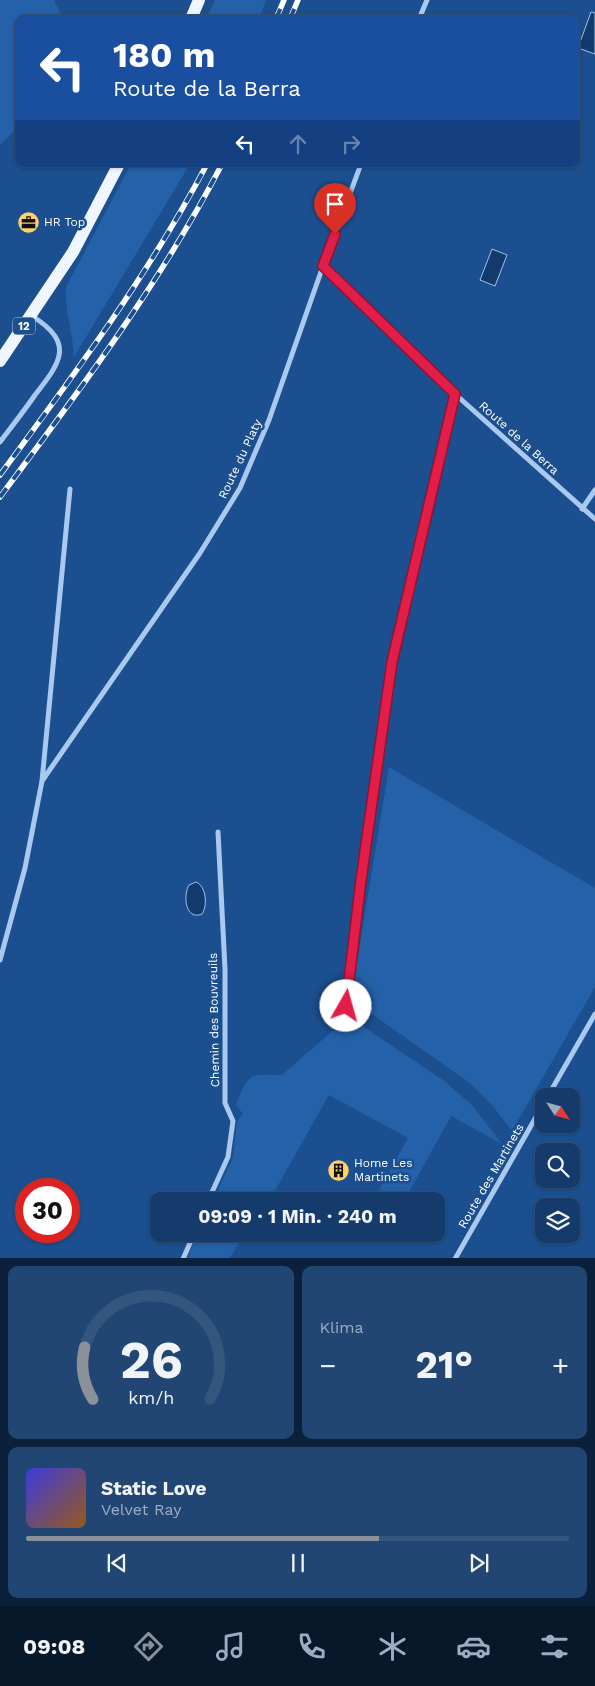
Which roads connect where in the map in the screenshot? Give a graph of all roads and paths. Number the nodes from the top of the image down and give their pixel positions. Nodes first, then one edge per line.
1 (200, 0) edge
2 (427, 0) edge
3 (192, 15) edge
4 (421, 15) edge
5 (118, 167) edge
6 (359, 167) edge
7 (323, 266) junction
8 (31, 316) junction
9 (0, 361) edge
10 (455, 394) junction
11 (0, 442) edge
12 (70, 489) dead end
13 (595, 490) edge
14 (582, 509) junction
15 (595, 519) edge
16 (42, 781) junction
17 (218, 832) dead end
18 (0, 960) edge
19 (346, 1006) dead end
20 (595, 1014) edge
21 (553, 1088) edge
22 (535, 1119) edge
23 (212, 1192) edge
24 (190, 1242) edge
25 (183, 1258) edge
26 (455, 1258) edge

1 - 3 main road
2 - 4 street
5 - 8 main road, 12
6 - 7 street, Route du Platy
7 - 10 street, Route de la Berra
7 - 16 street, Route du Platy
8 - 9 main road, 12
8 - 11 street
10 - 14 street, Route de la Berra
10 - 19 street
12 - 16 street, Route du Platy
13 - 14 street
14 - 15 street, Route de la Berra
16 - 18 street, Route du Platy
17 - 23 street, Chemin des Bouvreuils
20 - 21 street
22 - 26 street, Route des Martinets
24 - 25 street

